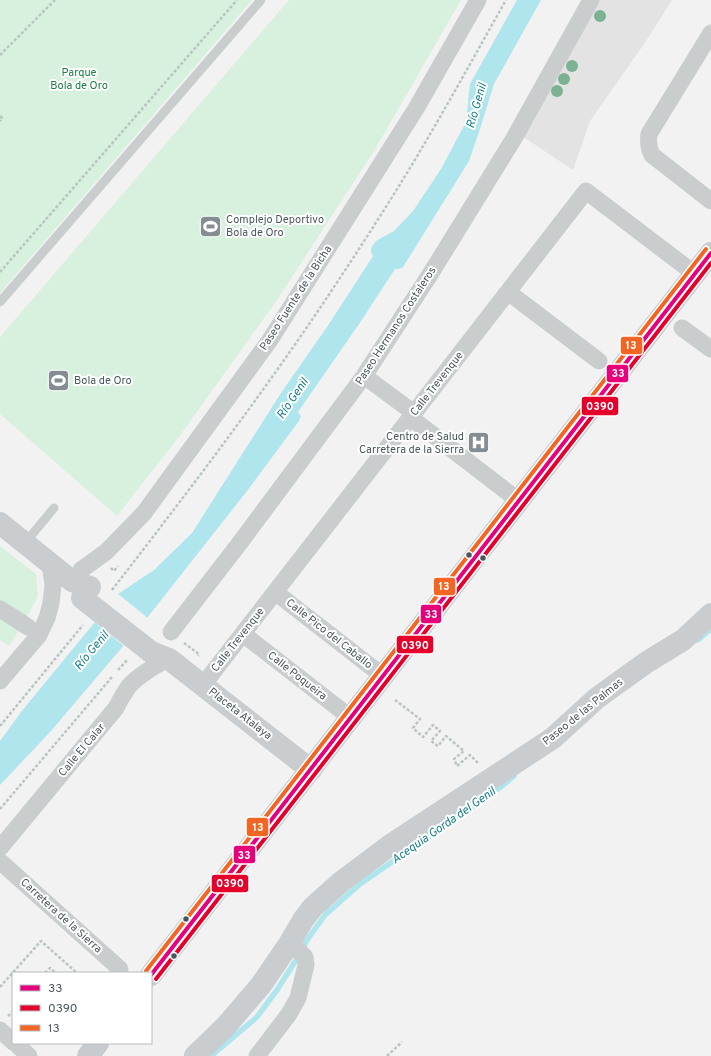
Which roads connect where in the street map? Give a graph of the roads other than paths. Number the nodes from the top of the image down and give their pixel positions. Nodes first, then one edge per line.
1 (261, 0) edge
2 (478, 0) edge
3 (591, 0) edge
4 (711, 33) edge
5 (711, 201) edge
6 (711, 253) edge
7 (695, 274) junction
8 (512, 295) dead end
9 (0, 302) edge
10 (682, 328) dead end
11 (711, 349) edge
12 (599, 361) dead end
13 (364, 376) junction
14 (408, 412) junction
15 (519, 501) junction
16 (54, 508) dead end
17 (0, 523) edge
18 (25, 543) junction
19 (50, 563) junction
20 (81, 584) junction
21 (275, 592) junction
22 (0, 609) edge
23 (711, 614) edge
24 (28, 627) dead end
25 (243, 634) junction
26 (156, 648) junction
27 (7, 661) edge
28 (383, 676) junction
29 (0, 681) edge
30 (203, 685) junction
31 (351, 718) junction
32 (311, 770) junction
33 (1, 855) edge
34 (297, 950) junction
35 (120, 969) dead end
36 (152, 974) edge
37 (0, 1030) edge
38 (12, 1040) edge
39 (16, 1044) edge
40 (97, 1044) edge
41 (29, 1056) edge
42 (88, 1056) edge
43 (195, 1056) edge
44 (257, 1056) edge

1 - 9 lane
2 - 20 street, Paseo Fuente de la Bicha
3 - 13 street, Paseo Hermanos Costaleros
4 - 5 street
6 - 7 main road
7 - 14 street, Calle Trevenque
7 - 15 main road
8 - 12 street
10 - 11 street
13 - 14 street
13 - 26 street, Paseo Hermanos Costaleros
14 - 15 street
14 - 21 street, Calle Trevenque
15 - 28 main road
16 - 18 lane
17 - 18 street, Placeta Atalaya
18 - 19 street, Placeta Atalaya
19 - 20 street, Placeta Atalaya
19 - 27 street
20 - 26 street, Placeta Atalaya
21 - 25 street, Calle Trevenque
21 - 28 street, Calle Pico del Caballo
22 - 24 street
23 - 34 street, Paseo de las Palmas
25 - 30 street, Calle Trevenque
25 - 31 street, Calle Poqueira
26 - 30 street, Placeta Atalaya
26 - 33 street, Calle El Calar
27 - 29 street
28 - 31 main road
30 - 32 street, Placeta Atalaya
31 - 32 main road
32 - 36 main road
33 - 35 street, Carretera de la Sierra
34 - 43 street, Paseo de las Palmas
34 - 44 street, Paseo de las Palmas
37 - 38 street
39 - 41 street
40 - 42 main road

